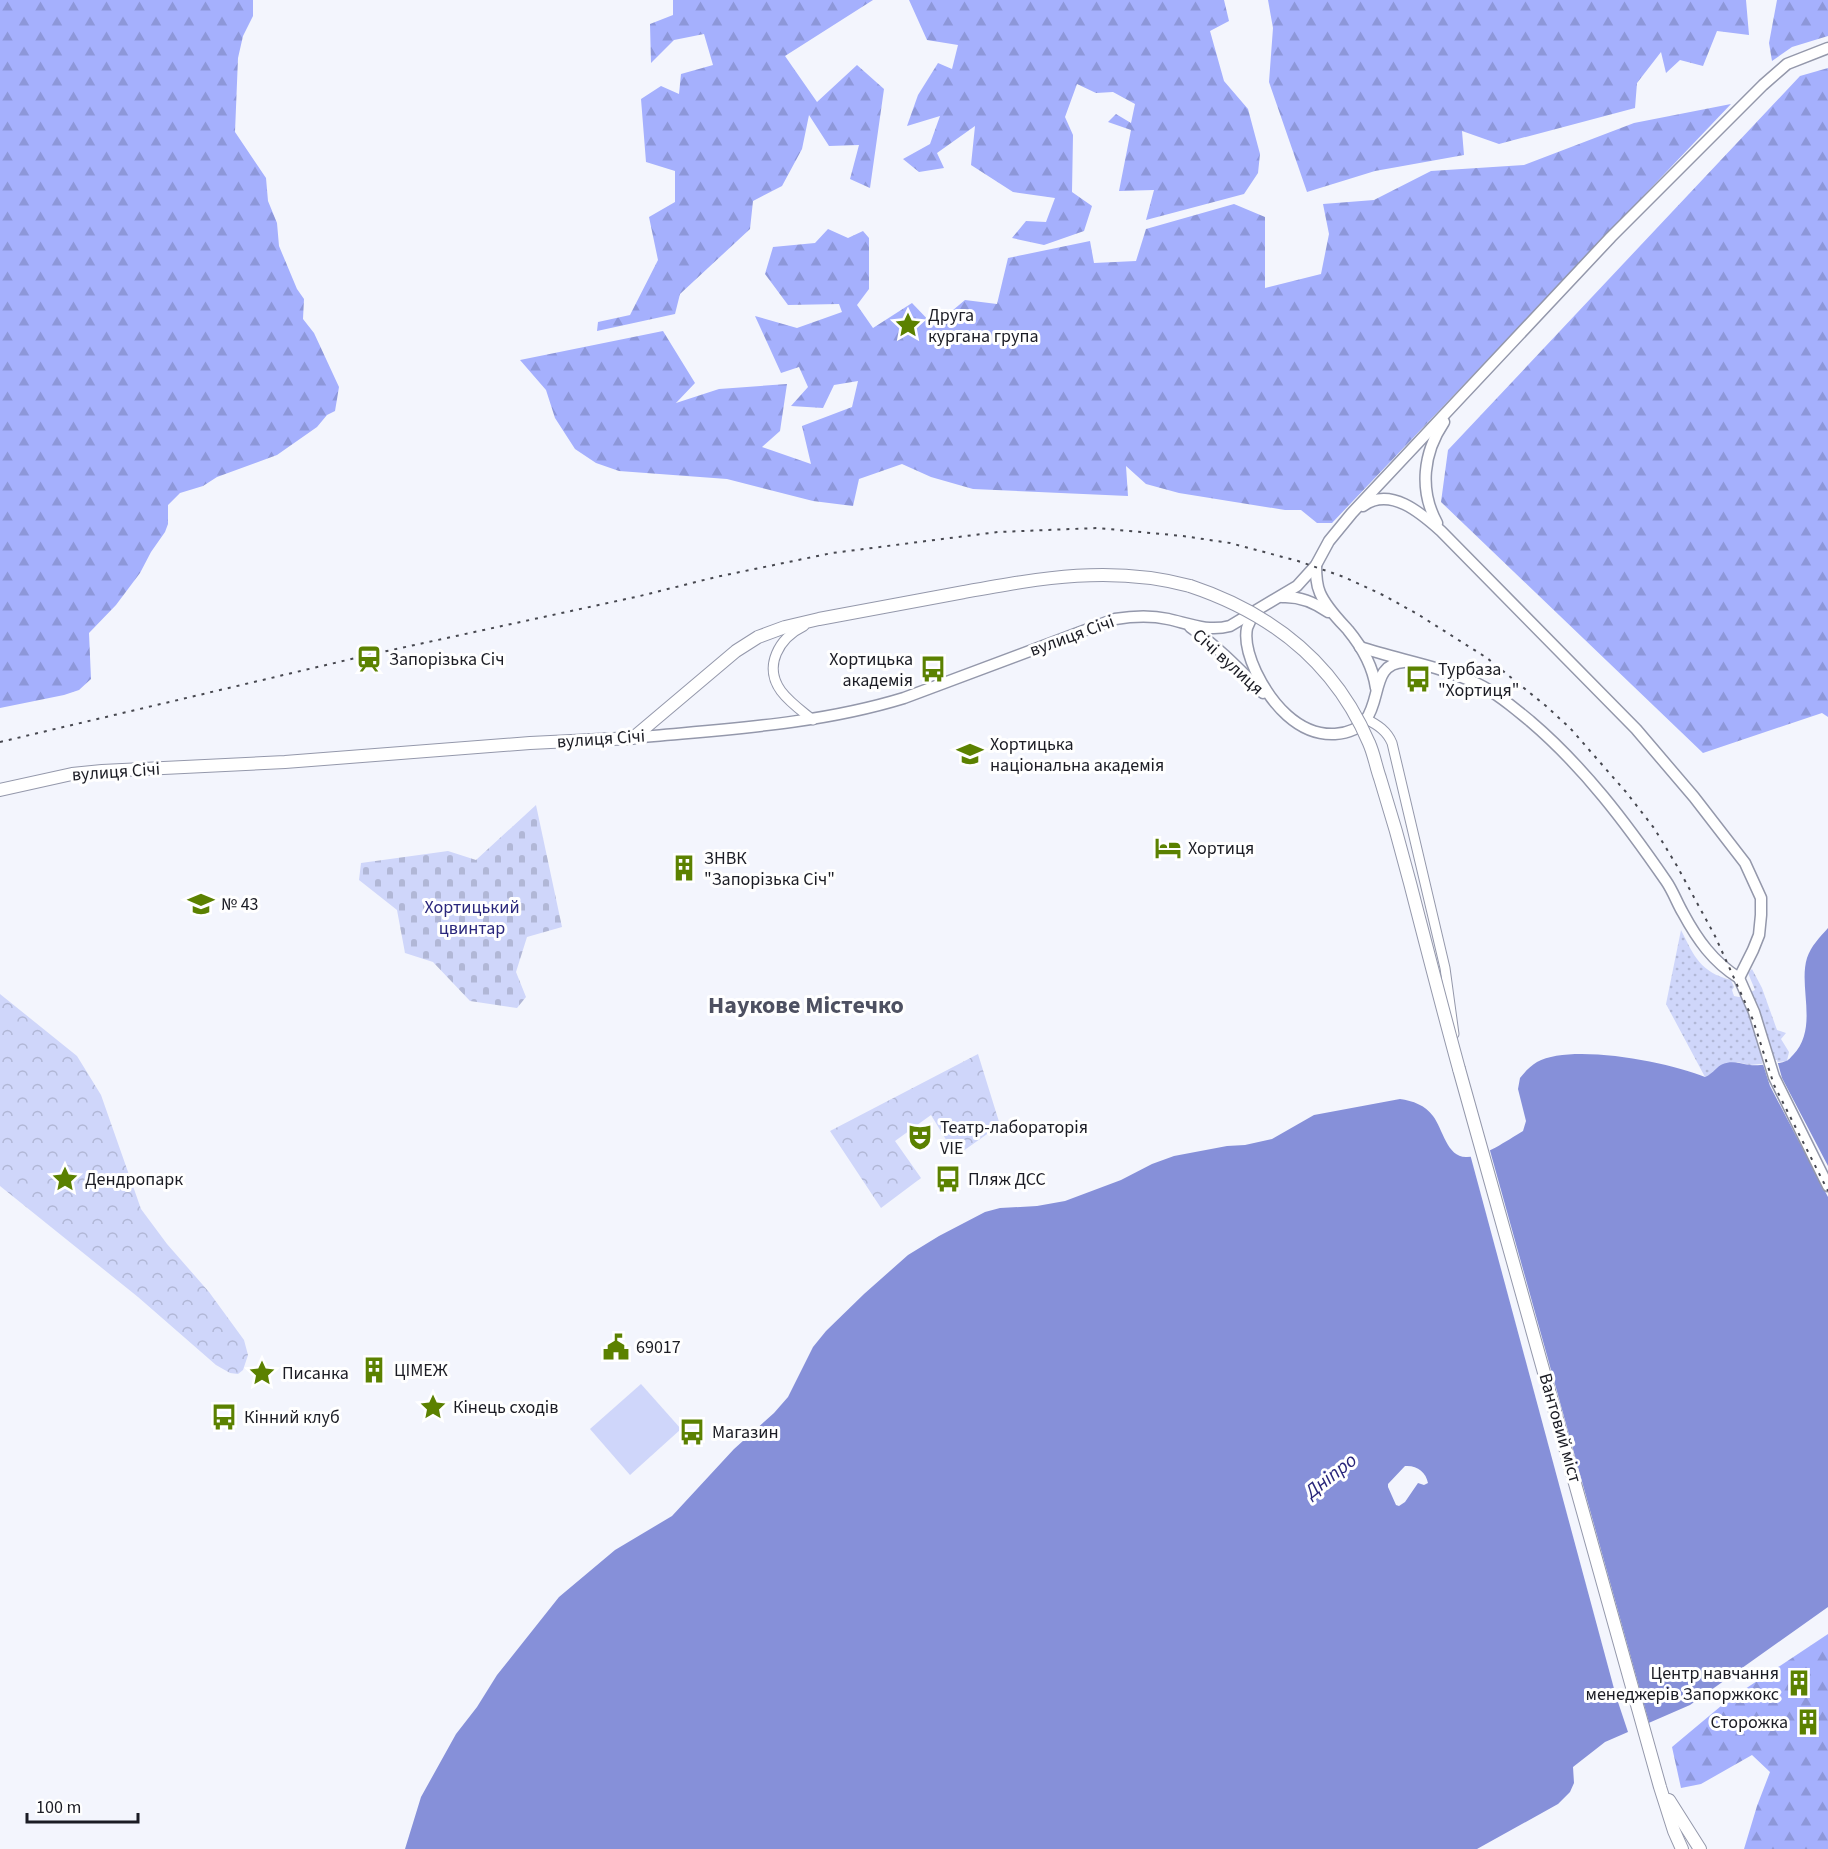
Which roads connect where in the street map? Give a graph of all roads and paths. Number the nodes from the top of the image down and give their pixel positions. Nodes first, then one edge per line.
1 (1828, 48) edge
2 (1458, 402) junction
3 (1352, 513) junction
4 (1441, 531) junction
5 (1316, 565) junction
6 (1279, 597) junction
7 (1260, 607) junction
8 (1337, 618) junction
9 (819, 619) junction
10 (1186, 625) junction
11 (1360, 647) junction
12 (1410, 662) junction
13 (1377, 692) junction
14 (1276, 705) junction
15 (1366, 719) junction
16 (813, 720) junction
17 (633, 738) junction
18 (0, 790) edge
19 (1740, 975) junction
20 (1459, 1069) junction
21 (1828, 1186) edge
22 (1660, 1787) junction
23 (1682, 1849) edge
24 (1700, 1849) edge

1 - 2 main road
2 - 3 main road
2 - 4 main road
3 - 4 main road
3 - 5 main road
4 - 19 main road
5 - 6 main road
5 - 8 main road
6 - 7 main road
6 - 8 main road
7 - 10 main road, Січі вулиця
7 - 14 main road
8 - 11 main road
9 - 16 street
9 - 17 main road, Вантовий міст
9 - 20 main road, Вантовий міст, bridge
10 - 14 main road, Січі вулиця
10 - 16 main road, вулиця Січі
11 - 12 main road
11 - 13 main road
12 - 13 main road
12 - 19 main road
13 - 15 main road
14 - 15 main road
15 - 20 street, bridge
16 - 17 main road, вулиця Січі
17 - 18 main road, вулиця Січі
19 - 21 main road
20 - 22 main road, Вантовий міст
22 - 23 main road, Вантовий міст
22 - 24 main road

